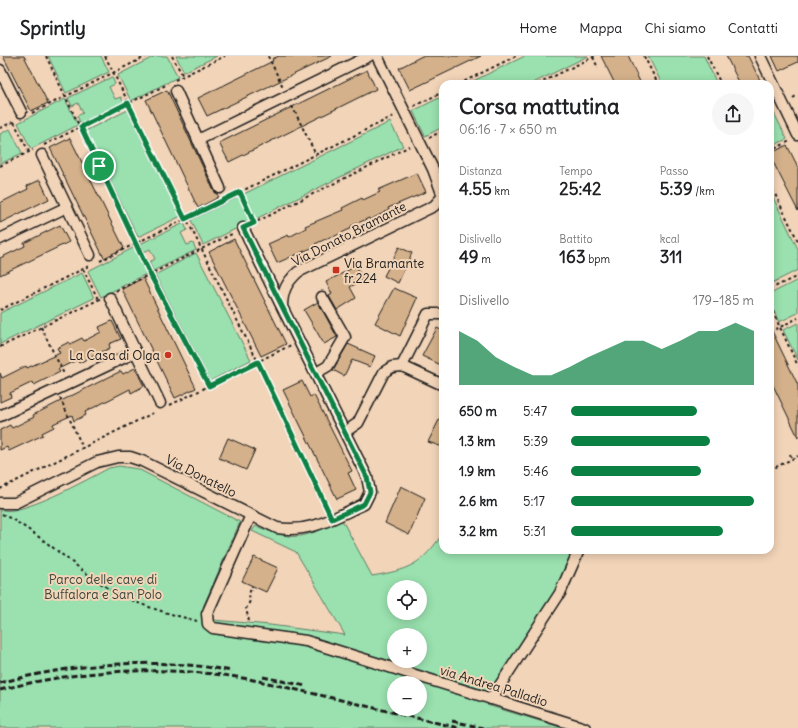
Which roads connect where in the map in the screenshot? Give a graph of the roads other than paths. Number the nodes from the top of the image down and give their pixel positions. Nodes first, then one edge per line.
1 (369, 56) edge
2 (377, 56) edge
3 (760, 56) edge
4 (0, 70) edge
5 (770, 80) edge
6 (774, 90) edge
7 (176, 91) dead end
8 (23, 115) road end
9 (794, 138) edge
10 (198, 140) junction
11 (42, 155) dead end
12 (439, 185) edge
13 (220, 188) dead end
14 (439, 200) edge
15 (67, 207) junction
16 (243, 228) road end
17 (0, 239) edge
18 (90, 255) dead end
19 (109, 295) road end
20 (322, 298) dead end
21 (282, 307) junction
22 (439, 314) edge
23 (136, 352) junction
24 (402, 366) junction
25 (316, 373) junction
26 (439, 383) edge
27 (162, 406) road end
28 (0, 416) edge
29 (345, 432) junction
30 (0, 503) edge
31 (251, 516) junction
32 (577, 554) edge
33 (491, 699) junction
34 (585, 728) edge

1 - 10 street
2 - 12 street, Via Donato Bramante
3 - 5 street
4 - 8 street
6 - 9 street
7 - 10 street
10 - 13 street
11 - 15 street
14 - 21 street, Via Donato Bramante
15 - 17 street
15 - 18 street
16 - 21 street
19 - 23 street
20 - 25 street
21 - 25 street
22 - 24 street
23 - 27 street
23 - 28 street
24 - 26 street
24 - 29 street
25 - 29 street
29 - 31 street, Via Donatello
30 - 31 street, Via Donatello
31 - 33 street, via Andrea Palladio
32 - 33 street, via Andrea Palladio
33 - 34 street, via Andrea Palladio

